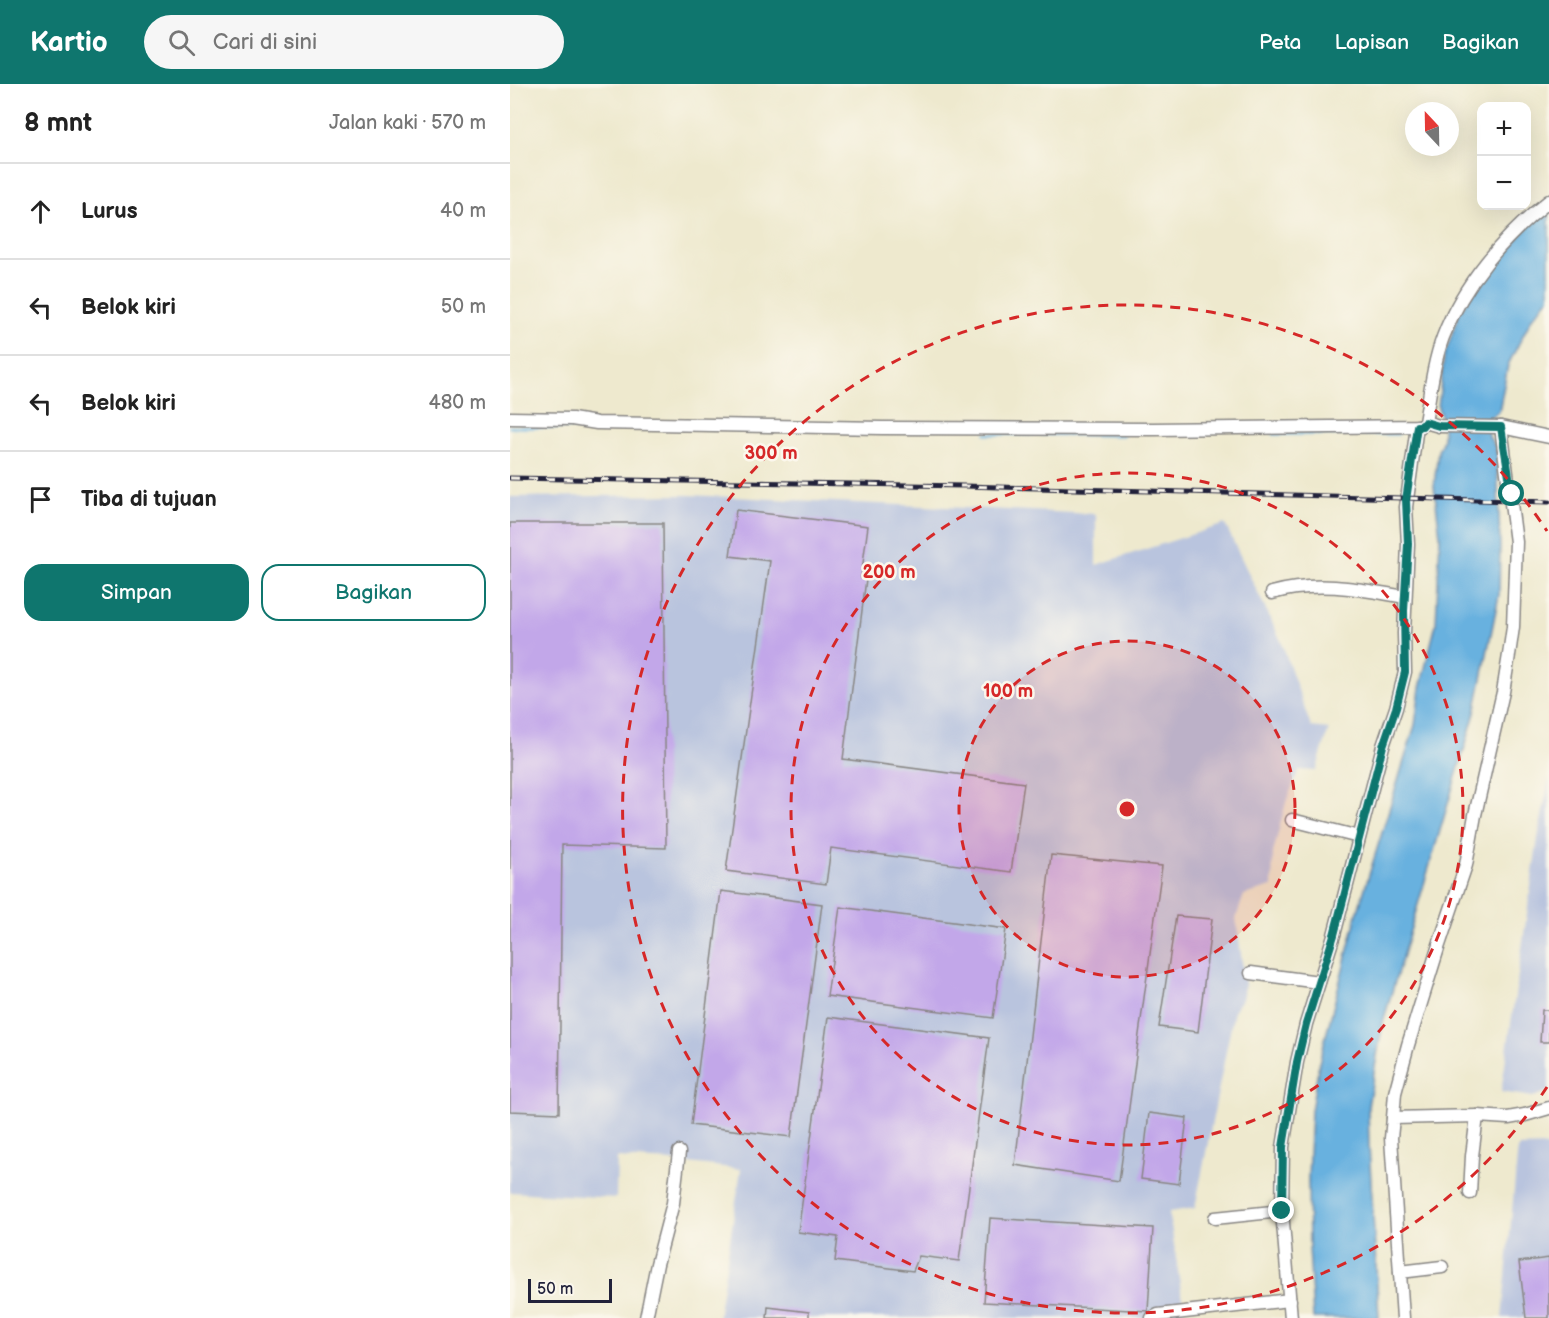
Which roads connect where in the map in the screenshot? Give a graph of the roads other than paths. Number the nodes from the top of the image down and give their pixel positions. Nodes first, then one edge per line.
1 (1549, 201) edge
2 (510, 418) edge
3 (1421, 424) junction
4 (1497, 427) junction
5 (1549, 436) edge
6 (1272, 593) dead end
7 (1405, 597) junction
8 (1293, 820) dead end
9 (1359, 837) junction
10 (1251, 973) dead end
11 (1319, 982) junction
12 (1549, 1108) edge
13 (1476, 1116) junction
14 (1393, 1118) junction
15 (679, 1152) dead end
16 (1470, 1193) dead end
17 (1282, 1211) junction
18 (1215, 1218) dead end
19 (1442, 1267) dead end
20 (1400, 1272) junction
21 (1290, 1300) junction
22 (646, 1318) edge
23 (1152, 1318) edge
24 (1291, 1318) edge
25 (1403, 1318) edge

1 - 3 street
2 - 3 street
3 - 4 street
3 - 7 street
4 - 5 street
4 - 14 street
6 - 7 street
7 - 9 street
8 - 9 street
9 - 11 street
10 - 11 street
11 - 17 street
12 - 13 street
13 - 14 street
13 - 16 street
14 - 20 street
15 - 22 street
17 - 18 street
17 - 21 street
19 - 20 street
20 - 25 street
21 - 23 street
21 - 24 street

